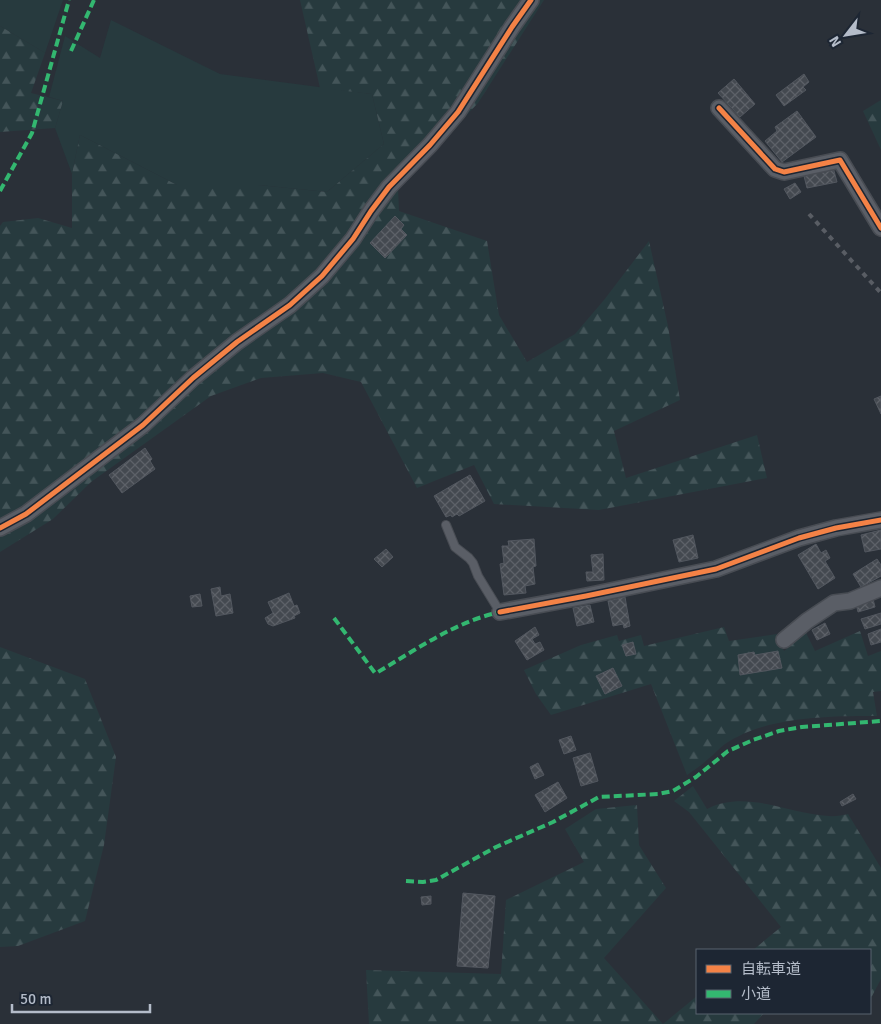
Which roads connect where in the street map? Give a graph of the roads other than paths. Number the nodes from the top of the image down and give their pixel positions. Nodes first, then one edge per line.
1 (531, 0) edge
2 (720, 108) dead end
3 (881, 228) edge
4 (881, 520) edge
5 (446, 525) dead end
6 (0, 528) edge
7 (881, 588) edge
8 (500, 612) joint
9 (784, 640) dead end

1 - 6 street
2 - 3 street
4 - 8 street
5 - 8 lane
7 - 9 street

